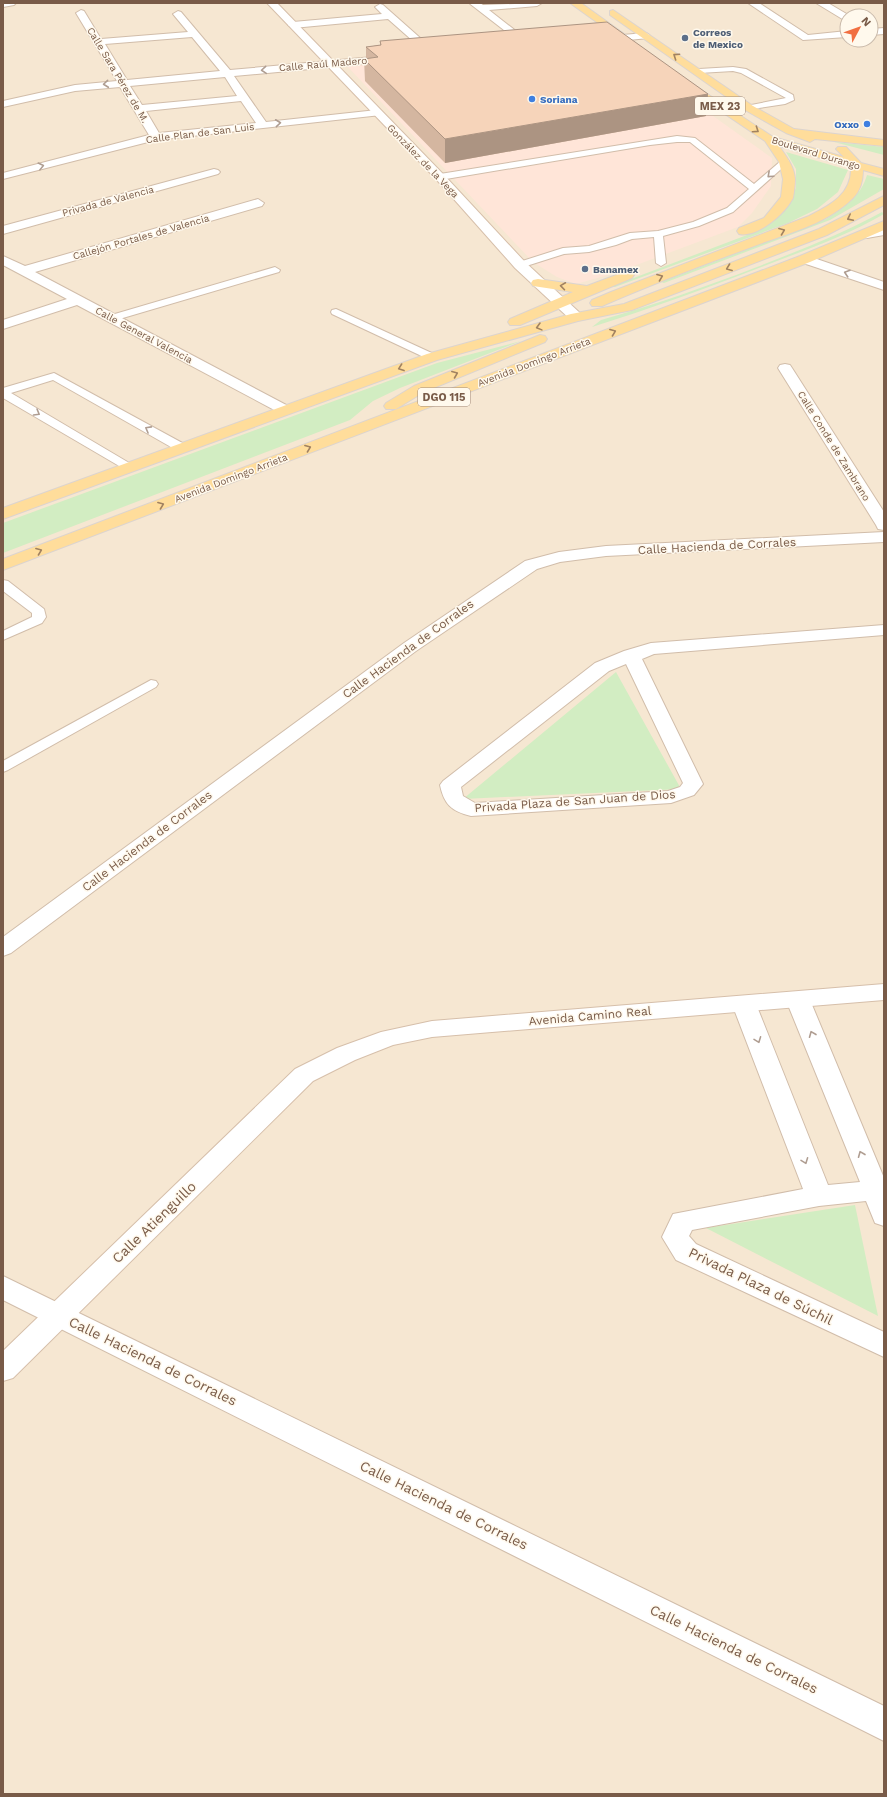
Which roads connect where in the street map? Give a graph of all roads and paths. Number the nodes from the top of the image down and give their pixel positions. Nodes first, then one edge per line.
1 (11, 3) edge
2 (272, 3) edge
3 (376, 3) edge
4 (537, 3) edge
5 (575, 3) edge
6 (753, 3) edge
7 (821, 3) edge
8 (3, 4) edge
9 (477, 5) edge
10 (604, 7) dead end
11 (81, 13) dead end
12 (839, 13) edge
13 (178, 14) dead end
14 (390, 16) junction
15 (293, 25) junction
16 (193, 34) junction
17 (839, 35) edge
18 (645, 36) junction
19 (623, 38) junction
20 (592, 40) edge
21 (98, 42) junction
22 (636, 47) edge
23 (515, 48) edge
24 (418, 55) edge
25 (402, 57) edge
26 (330, 64) junction
27 (699, 71) junction
28 (227, 74) junction
29 (673, 74) edge
30 (122, 83) junction
31 (244, 98) junction
32 (3, 104) edge
33 (749, 108) junction
34 (139, 109) junction
35 (377, 113) junction
36 (263, 125) junction
37 (790, 132) junction
38 (156, 137) junction
39 (769, 139) junction
40 (884, 143) edge
41 (857, 159) junction
42 (785, 162) junction
43 (214, 172) dead end
44 (884, 173) edge
45 (3, 176) edge
46 (440, 177) junction
47 (755, 189) junction
48 (258, 202) dead end
49 (881, 204) edge
50 (884, 225) edge
51 (3, 230) edge
52 (884, 231) edge
53 (658, 234) junction
54 (867, 234) junction
55 (732, 235) dead end
56 (675, 258) dead end
57 (3, 260) edge
58 (805, 260) junction
59 (661, 263) junction
60 (520, 265) junction
61 (275, 270) dead end
62 (23, 271) junction
63 (538, 283) junction
64 (884, 286) edge
65 (588, 290) junction
66 (672, 290) junction
67 (625, 291) junction
68 (79, 300) junction
69 (560, 303) junction
70 (336, 312) dead end
71 (576, 317) junction
72 (112, 318) junction
73 (3, 325) edge
74 (432, 357) junction
75 (785, 368) dead end
76 (3, 393) edge
77 (285, 410) junction
78 (361, 428) junction
79 (182, 448) junction
80 (130, 467) junction
81 (3, 514) edge
82 (884, 525) edge
83 (884, 536) edge
84 (3, 565) edge
85 (3, 584) edge
86 (884, 630) edge
87 (3, 636) edge
88 (631, 655) junction
89 (151, 684) dead end
90 (3, 767) edge
91 (3, 948) edge
92 (884, 992) edge
93 (798, 1000) junction
94 (744, 1004) junction
95 (304, 1075) joint
96 (876, 1190) junction
97 (819, 1196) junction
98 (884, 1216) edge
99 (3, 1287) edge
100 (59, 1314) junction
101 (884, 1345) edge
102 (3, 1369) edge
103 (884, 1724) edge

1 - 8 street
2 - 15 street, González de la Vega
3 - 14 street
4 - 9 street
5 - 19 main road
6 - 17 street
7 - 12 street
9 - 23 street
10 - 18 main road, Boulevard Durango / MEX 23
11 - 21 street, Calle Sara Pérez de M.
13 - 16 street
14 - 15 street
14 - 24 street
15 - 26 street, González de la Vega
16 - 21 street
16 - 28 street
18 - 19 street
27 -> 18 main road, Boulevard Durango / MEX 23
19 - 20 street
19 - 22 main road
21 - 30 street, Calle Sara Pérez de M.
25 - 26 street, Calle Raúl Madero
26 -> 28 street, Calle Raúl Madero
26 - 35 street, González de la Vega
27 - 33 main road, Boulevard Durango / MEX 23
27 - 33 lane
28 - 30 street, Calle Raúl Madero
28 - 31 street
29 -> 39 main road, Boulevard Durango / MEX 23
30 -> 32 street, Calle Raúl Madero
30 - 34 street, Calle Sara Pérez de M.
31 - 34 street
31 - 36 street
33 - 37 main road, Boulevard Durango / MEX 23
34 - 38 street, Calle Sara Pérez de M.
36 -> 35 street, Calle Plan de San Luis
35 - 46 street, González de la Vega
36 - 38 street, Calle Plan de San Luis
37 - 40 main road
37 - 41 main road, Boulevard Durango / MEX 23
45 -> 38 street, Calle Plan de San Luis
39 - 41 main road, Boulevard Durango / MEX 23
39 - 42 main road
41 - 44 main road, Boulevard Durango / MEX 23
67 -> 41 main road
42 -> 47 lane
42 - 55 main road
43 - 51 street, Privada de Valencia
46 - 47 lane
46 - 60 street, González de la Vega
47 - 53 lane
48 - 62 street, Callejón Portales de Valencia
49 -> 66 main road
50 - 54 main road, Avenida Domingo Arrieta / DGO 115
52 - 54 street
53 - 59 lane
53 - 60 lane
54 - 58 main road, Avenida Domingo Arrieta / DGO 115
56 - 59 main road
57 - 62 street, Calle General Valencia
64 -> 58 street
78 -> 58 main road, Avenida Domingo Arrieta / DGO 115
59 - 65 main road
60 - 63 street, González de la Vega
61 - 72 lane
62 - 68 street, Calle General Valencia
65 -> 63 main road
63 - 69 street, González de la Vega
65 - 67 main road
65 - 69 main road
66 - 67 main road
66 - 71 main road
67 - 71 main road
68 - 72 street, Calle General Valencia
68 - 73 street
69 - 71 street, González de la Vega
69 - 74 main road
70 - 74 lane
71 -> 74 main road
78 -> 71 main road
72 - 77 street, Calle General Valencia
74 -> 77 main road
75 - 82 street, Calle Conde de Zambrano
79 -> 76 lane
76 -> 80 lane
77 - 79 main road
84 -> 78 main road, Avenida Domingo Arrieta / DGO 115
79 - 80 main road
80 - 81 main road
83 - 91 street, Calle Hacienda de Corrales
85 - 87 lane
86 - 88 street, Privada Plaza de San Juan de Dios
88 - 88 street, Privada Plaza de San Juan de Dios
89 - 90 lane
92 - 93 street, Avenida Camino Real
93 - 94 street, Avenida Camino Real
96 -> 93 street
94 - 95 street, Avenida Camino Real
94 -> 97 street
95 - 100 street, Calle Atienguillo
96 - 97 street, Privada Plaza de Súchil
96 - 98 street
97 - 101 street, Privada Plaza de Súchil
99 - 100 street, Calle Hacienda de Corrales
100 - 102 street, Calle Atienguillo
100 - 103 street, Calle Hacienda de Corrales

